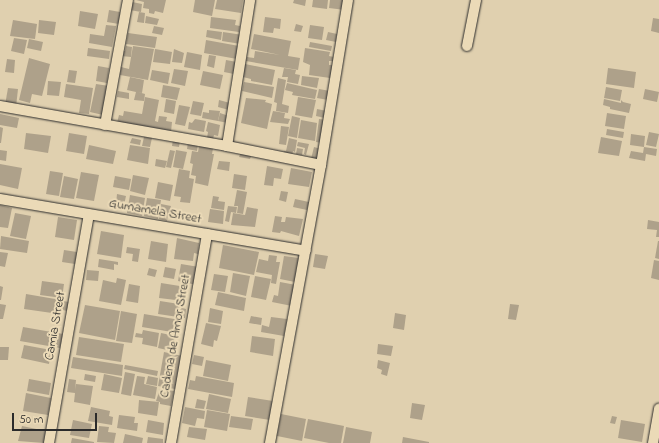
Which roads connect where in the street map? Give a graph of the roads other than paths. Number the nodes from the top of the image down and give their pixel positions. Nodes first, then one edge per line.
1 (128, 0) edge
2 (250, 0) edge
3 (348, 0) edge
4 (476, 0) edge
5 (467, 46) dead end
6 (0, 106) edge
7 (105, 125) junction
8 (226, 146) junction
9 (322, 165) junction
10 (0, 199) edge
11 (89, 214) junction
12 (207, 234) junction
13 (306, 251) junction
14 (659, 409) edge
15 (49, 443) edge
16 (171, 443) edge
17 (270, 443) edge
18 (653, 443) edge

1 - 7 street
2 - 8 street
3 - 9 street
4 - 5 street
6 - 7 street
7 - 8 street
8 - 9 street
9 - 13 street
10 - 11 street, Gumamela Street
11 - 12 street, Gumamela Street
11 - 15 street, Camia Street
12 - 13 street, Gumamela Street
12 - 16 street, Cadena de Amor Street
13 - 17 street
14 - 18 street

